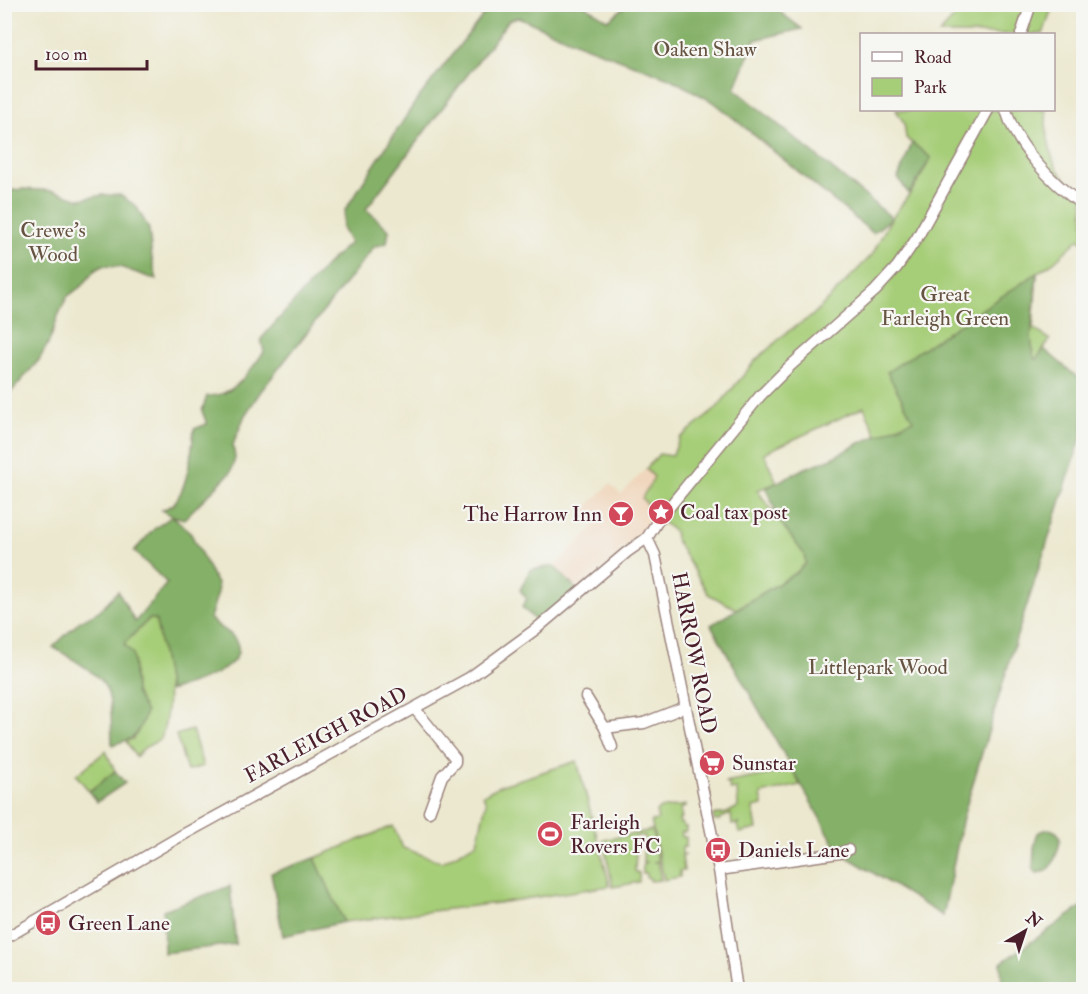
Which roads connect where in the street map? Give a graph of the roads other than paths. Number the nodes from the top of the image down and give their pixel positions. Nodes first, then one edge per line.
1 (1031, 4) edge
2 (1021, 33) edge
3 (986, 111) edge
4 (1005, 111) edge
5 (1083, 206) edge
6 (647, 538) junction
7 (586, 697) dead end
8 (415, 709) junction
9 (686, 712) junction
10 (605, 728) junction
11 (612, 747) dead end
12 (429, 812) dead end
13 (848, 850) dead end
14 (719, 870) junction
15 (4, 939) edge
16 (737, 990) edge

1 - 2 street
3 - 6 street, FARLEIGH ROAD
4 - 5 street
6 - 8 street, FARLEIGH ROAD
6 - 9 street, HARROW ROAD
7 - 10 street
8 - 12 street
8 - 15 street, FARLEIGH ROAD
9 - 10 street
9 - 14 street, HARROW ROAD
10 - 11 street
13 - 14 street
14 - 16 street, HARROW ROAD

